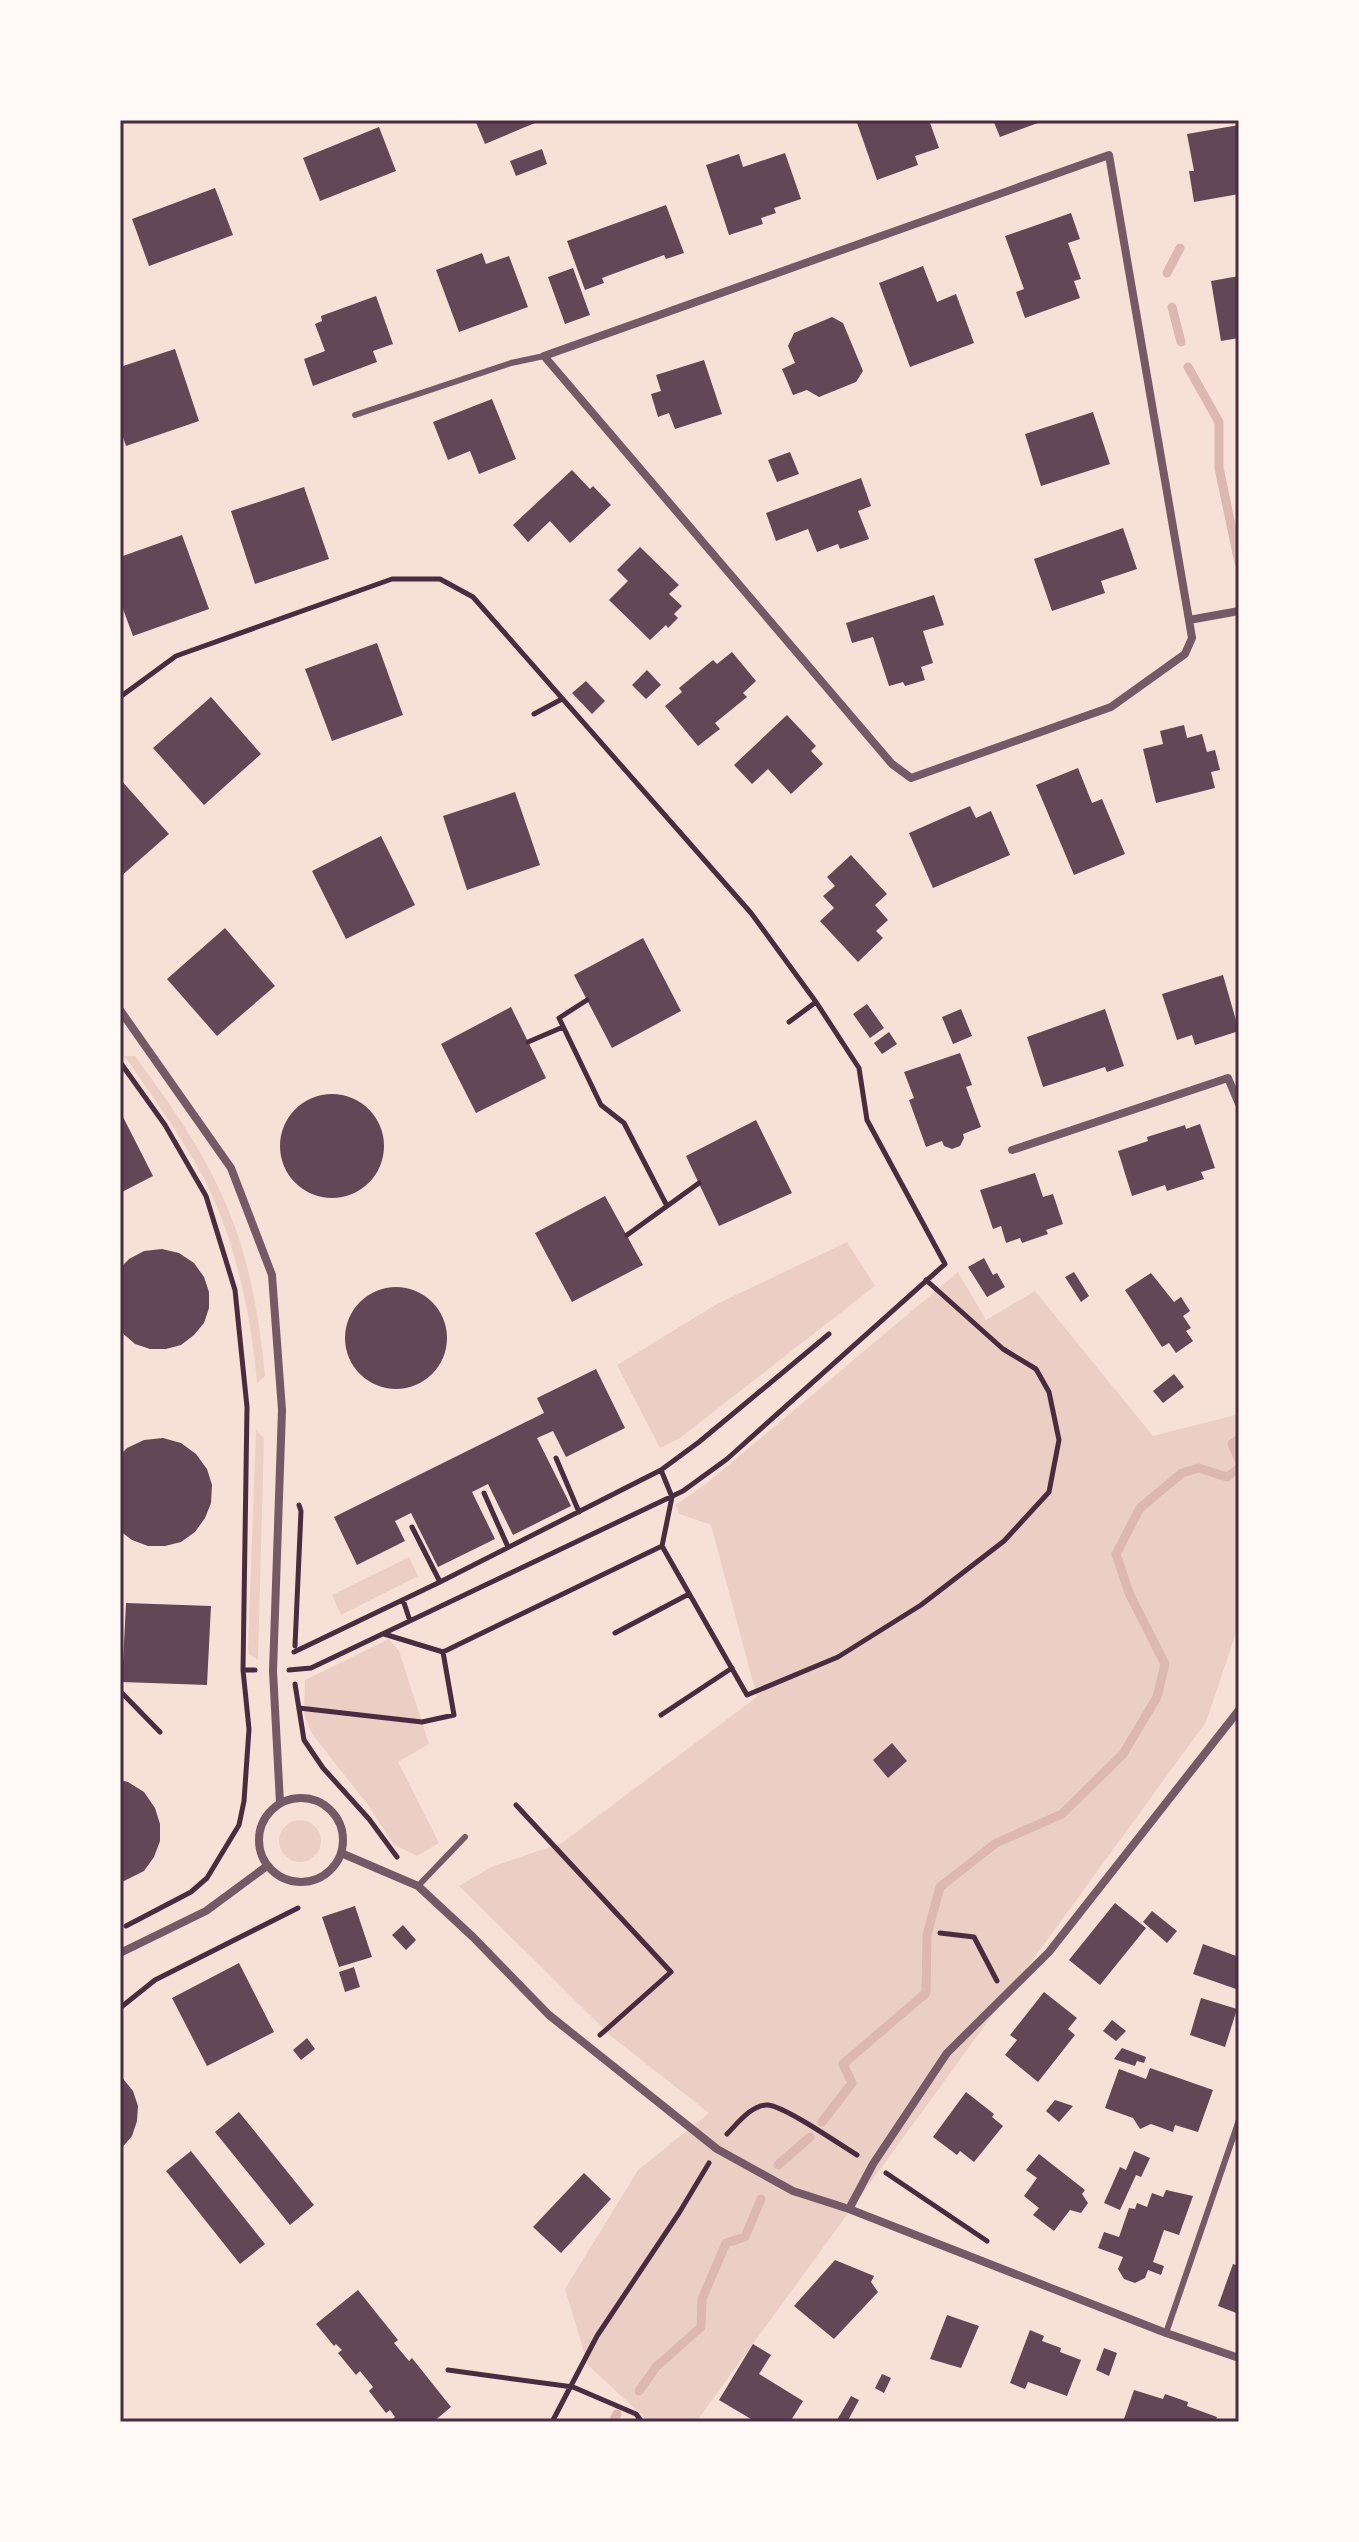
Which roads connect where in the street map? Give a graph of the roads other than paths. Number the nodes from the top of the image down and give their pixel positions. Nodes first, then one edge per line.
1 (544, 356) junction
2 (355, 415) dead end
3 (1239, 611) edge
4 (1189, 620) junction
5 (120, 1010) edge
6 (1239, 1104) edge
7 (1012, 1150) dead end
8 (1239, 1710) edge
9 (280, 1803) junction
10 (465, 1837) dead end
11 (341, 1853) junction
12 (267, 1866) junction
13 (418, 1886) junction
14 (120, 1953) edge
15 (1239, 2120) edge
16 (849, 2209) junction
17 (1166, 2333) junction
18 (1239, 2358) edge

1 - 2 lane
1 - 4 street
1 - 4 street
3 - 4 street
5 - 9 street
6 - 7 street
8 - 16 street
9 - 11 street
9 - 12 street
10 - 13 lane
11 - 12 street
11 - 13 street
12 - 14 street
13 - 16 street
15 - 17 lane
16 - 17 street
17 - 18 street

